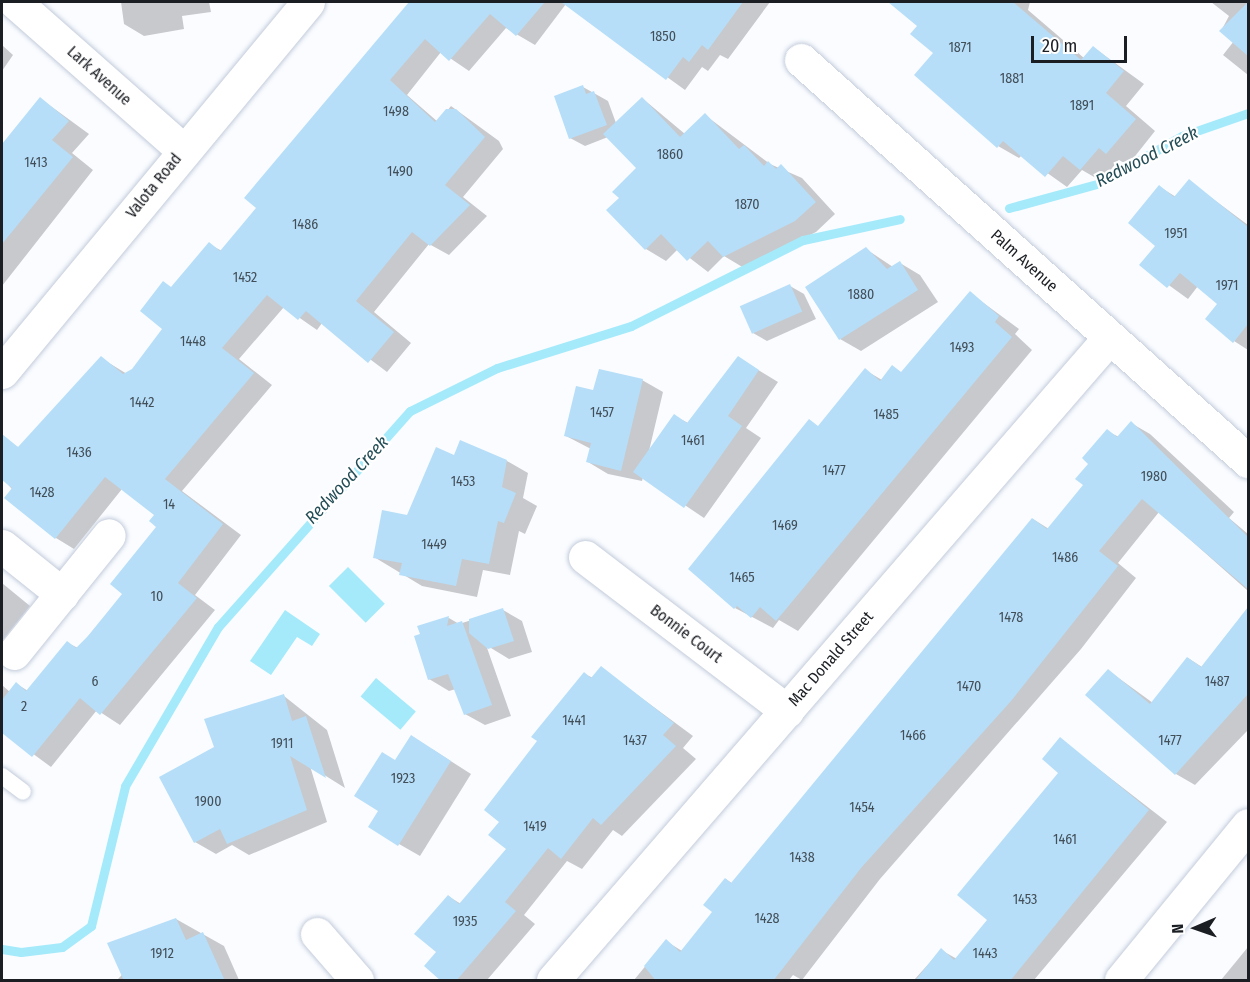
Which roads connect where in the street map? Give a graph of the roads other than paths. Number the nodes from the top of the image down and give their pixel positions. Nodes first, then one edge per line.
1 (15, 2) edge
2 (308, 2) edge
3 (801, 60) dead end
4 (183, 150) junction
5 (1109, 338) junction
6 (2, 372) edge
7 (1248, 461) edge
8 (109, 535) dead end
9 (2, 546) edge
10 (585, 557) dead end
11 (62, 594) junction
12 (14, 653) dead end
13 (787, 711) junction
14 (2, 776) edge
15 (23, 792) dead end
16 (1248, 825) edge
17 (317, 934) dead end
18 (357, 981) edge
19 (552, 981) edge
20 (1121, 981) edge

1 - 4 street, Lark Avenue
2 - 4 street, Valota Road
3 - 5 street, Palm Avenue
4 - 6 street, Valota Road
5 - 7 street, Palm Avenue
5 - 13 street, Mac Donald Street
8 - 11 street
9 - 11 street
10 - 13 street, Bonnie Court
11 - 12 street
13 - 19 street, Mac Donald Street
14 - 15 lane
16 - 20 street
17 - 18 street

